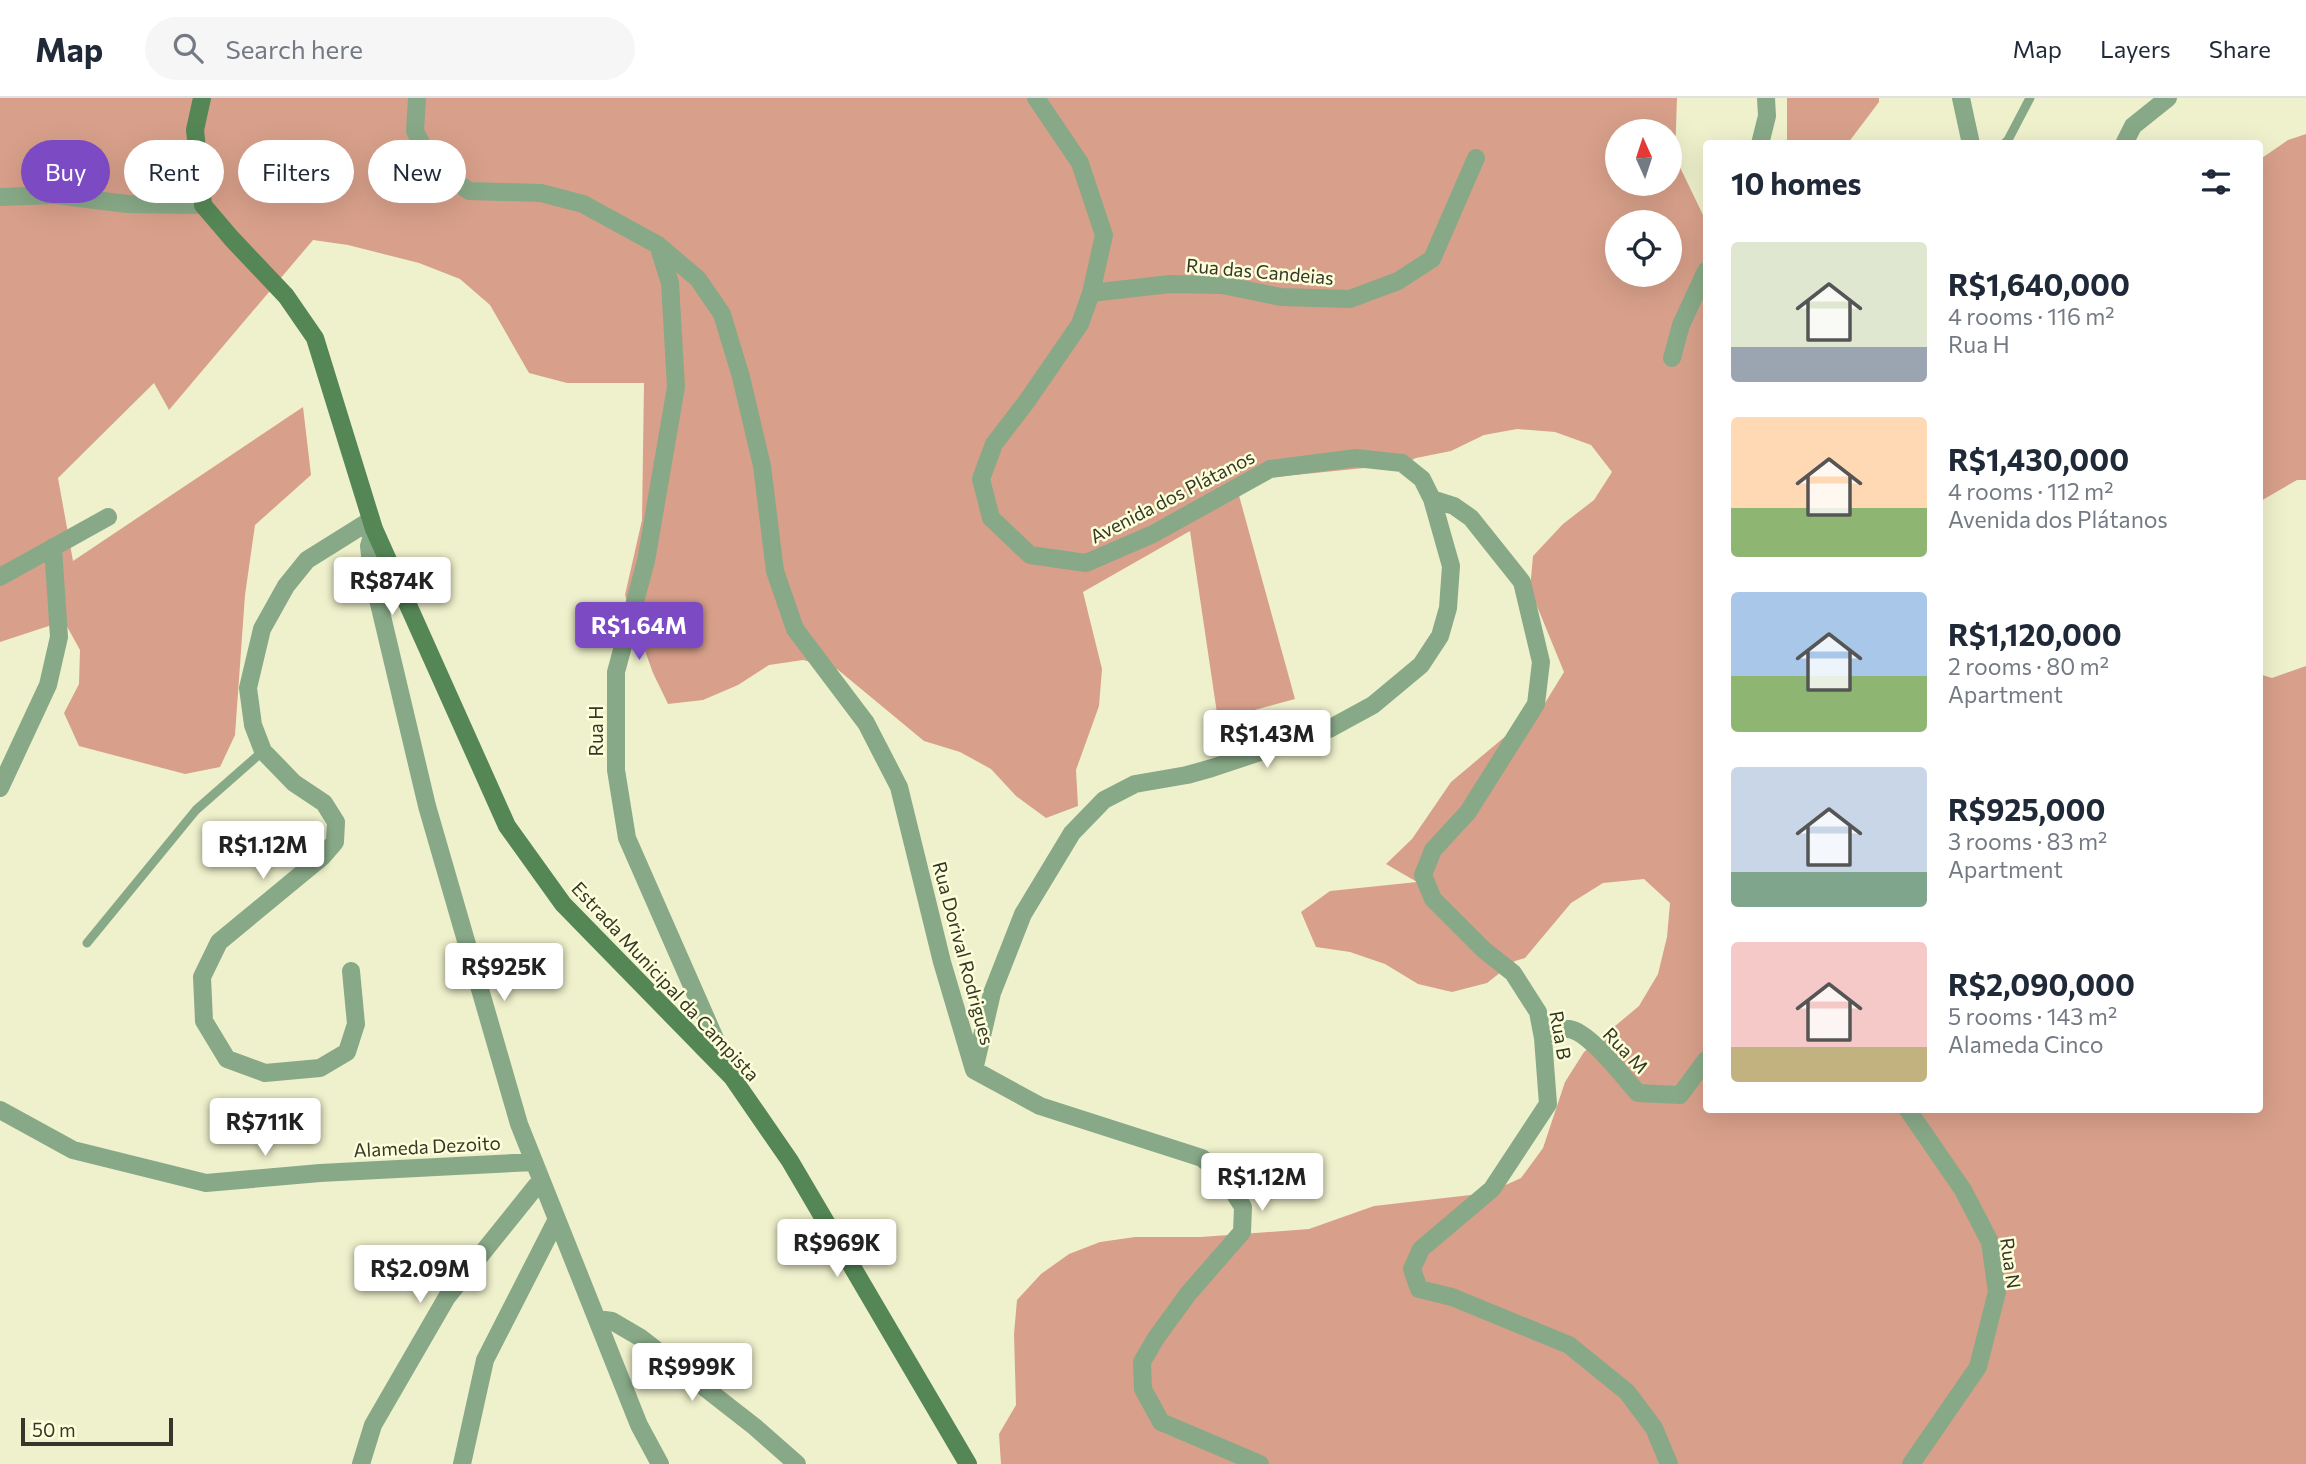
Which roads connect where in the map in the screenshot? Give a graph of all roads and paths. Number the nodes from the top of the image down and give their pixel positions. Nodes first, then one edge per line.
1 (202, 98) edge
2 (417, 98) edge
3 (1036, 98) edge
4 (1766, 98) edge
5 (1961, 98) edge
6 (2030, 98) edge
7 (2168, 98) edge
8 (1761, 140) edge
9 (1970, 140) edge
10 (2008, 140) edge
11 (2126, 140) edge
12 (1476, 158) dead end
13 (0, 197) edge
14 (203, 205) junction
15 (658, 245) junction
16 (1703, 277) edge
17 (1091, 293) junction
18 (1672, 358) dead end
19 (1432, 499) junction
20 (107, 517) dead end
21 (372, 524) junction
22 (53, 547) junction
23 (0, 577) edge
24 (263, 751) junction
25 (0, 788) edge
26 (87, 943) dead end
27 (351, 971) dead end
28 (1543, 1038) junction
29 (1703, 1064) edge
30 (974, 1070) junction
31 (732, 1077) junction
32 (0, 1111) edge
33 (1910, 1113) edge
34 (534, 1162) junction
35 (541, 1180) junction
36 (557, 1219) junction
37 (597, 1319) junction
38 (361, 1464) edge
39 (462, 1464) edge
40 (660, 1464) edge
41 (797, 1464) edge
42 (968, 1464) edge
43 (1260, 1464) edge
44 (1669, 1464) edge
45 (1911, 1464) edge

1 - 14 main road
2 - 15 street, Rua Dorival Rodrigues
3 - 17 street, Avenida dos Plátanos
4 - 8 street
5 - 9 street
6 - 10 lane
7 - 11 street
12 - 17 street, Rua das Candeias
13 - 14 street
14 - 21 main road, Estrada Municipal da Campista
15 - 30 street, Rua Dorival Rodrigues
15 - 31 street, Rua H
16 - 18 street
17 - 19 street, Avenida dos Plátanos
19 - 28 street, Rua B
19 - 30 street, Avenida dos Plátanos
20 - 22 street
21 - 24 street
21 - 31 main road, Estrada Municipal da Campista
21 - 34 street
22 - 23 street
22 - 25 street
24 - 26 lane
24 - 27 street
28 - 29 street, Rua M
28 - 44 street, Rua B
30 - 43 street, Rua Dorival Rodrigues
31 - 42 main road, Estrada Municipal da Campista
32 - 34 street, Alameda Dezoito
33 - 45 street, Rua N
34 - 35 street
35 - 36 street
35 - 38 street
36 - 37 street
36 - 39 street
37 - 40 street
37 - 41 street

